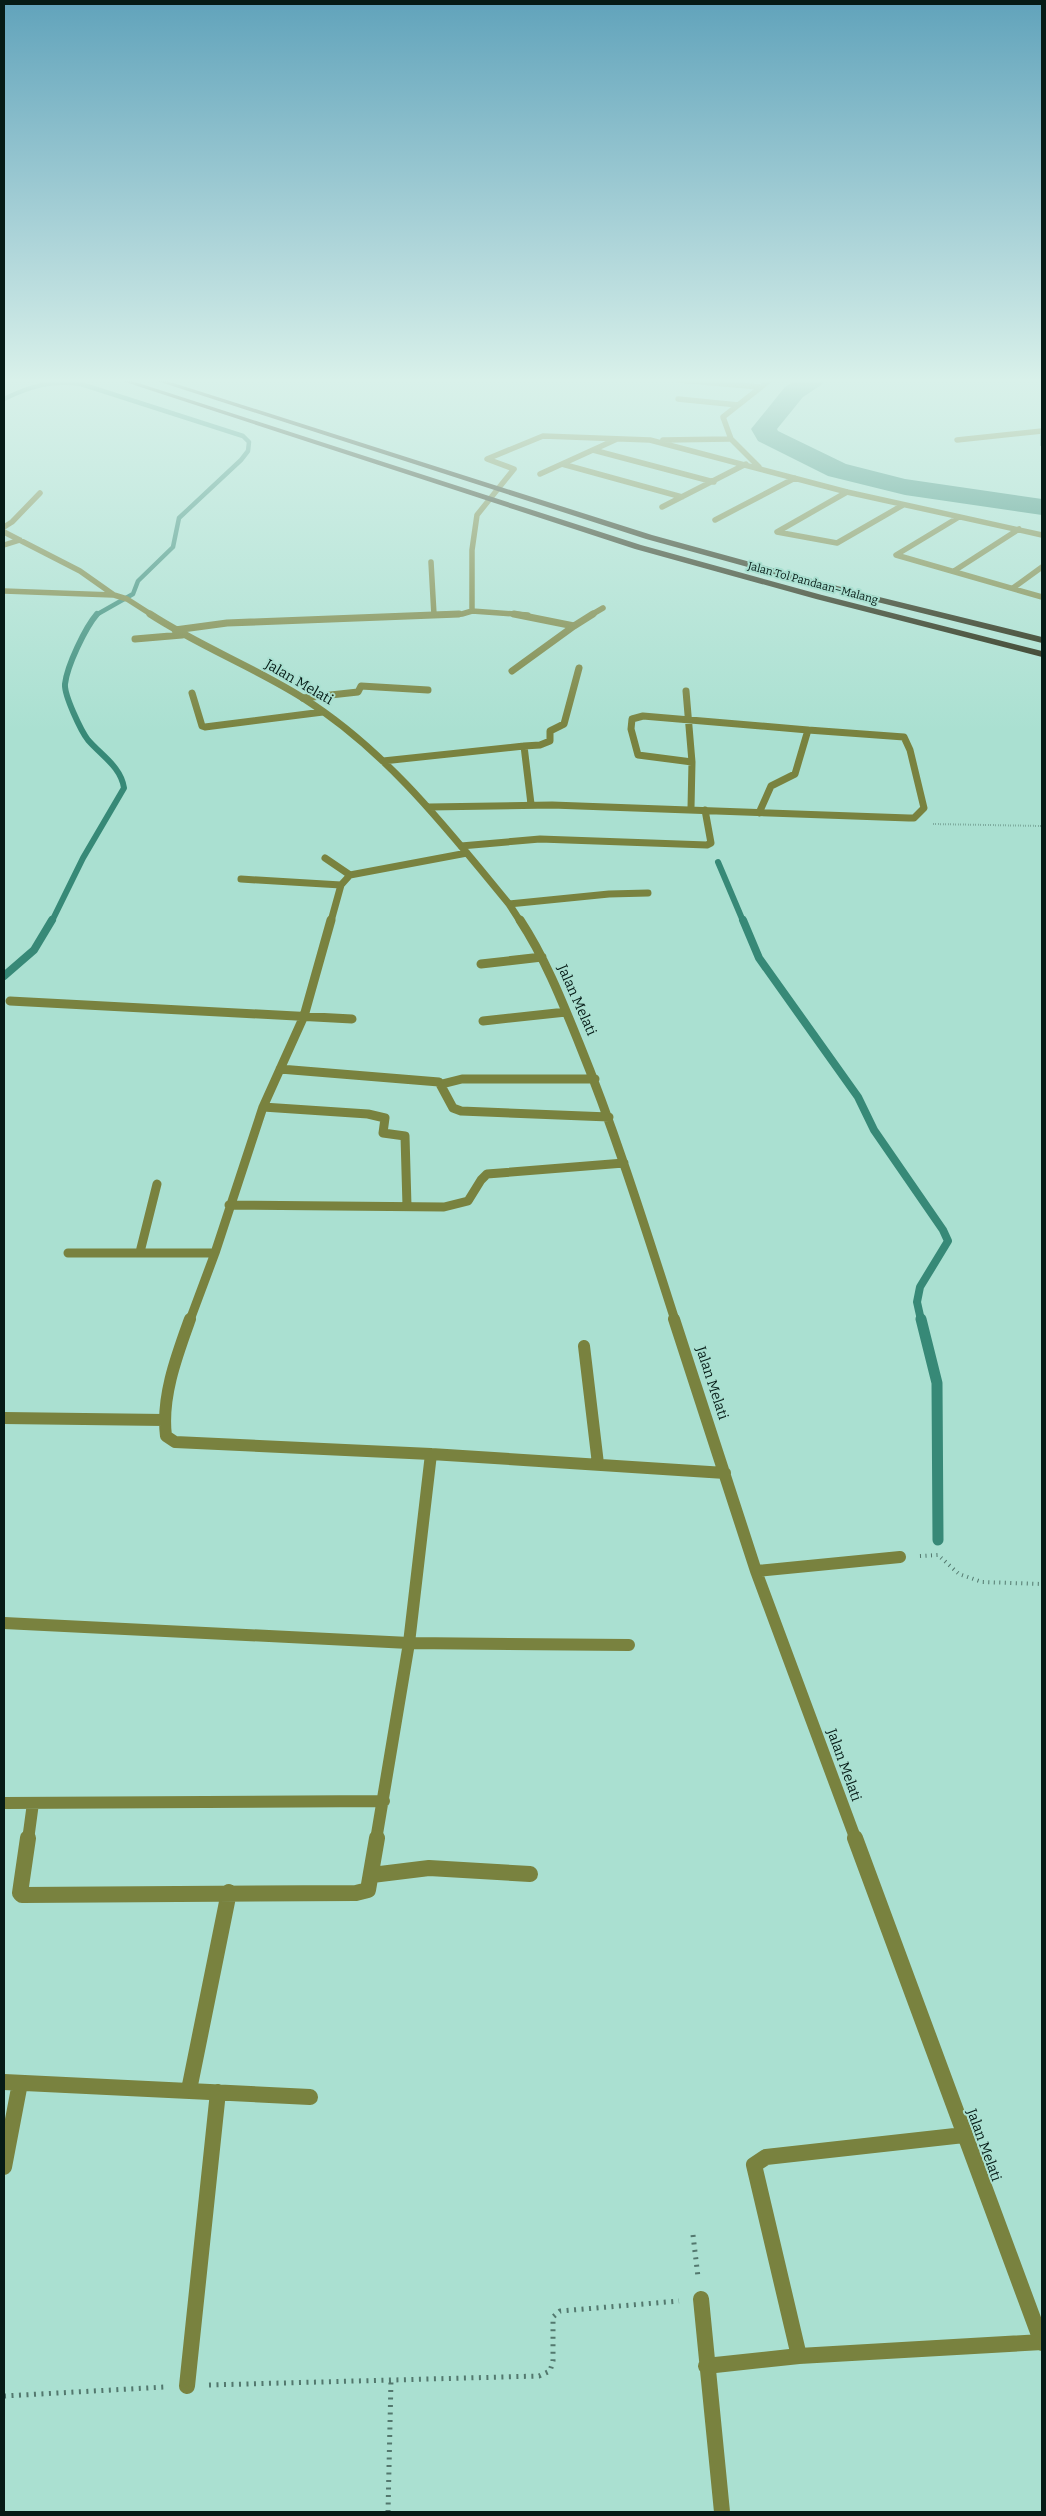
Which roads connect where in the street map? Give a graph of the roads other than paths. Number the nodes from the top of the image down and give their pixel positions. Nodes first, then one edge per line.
1 (36, 497) edge
2 (485, 497) edge
3 (491, 497) edge
4 (525, 497) edge
5 (759, 497) edge
6 (838, 497) edge
7 (870, 497) edge
8 (682, 498) edge
9 (902, 505) junction
10 (662, 508) dead end
11 (960, 517) junction
12 (715, 520) dead end
13 (4, 527) edge
14 (1019, 529) junction
15 (4, 532) edge
16 (1042, 535) edge
17 (20, 540) junction
18 (4, 545) edge
19 (431, 562) dead end
20 (1042, 567) edge
21 (954, 571) junction
22 (1013, 588) junction
23 (4, 591) edge
24 (120, 597) junction
25 (1042, 597) edge
26 (602, 608) dead end
27 (472, 611) junction
28 (434, 615) junction
29 (574, 626) junction
30 (179, 633) junction
31 (135, 639) dead end
32 (1042, 640) edge
33 (1042, 654) edge
34 (579, 668) dead end
35 (512, 671) dead end
36 (428, 690) dead end
37 (686, 691) dead end
38 (192, 693) dead end
39 (306, 698) junction
40 (323, 712) junction
41 (687, 720) junction
42 (808, 730) junction
43 (524, 746) junction
44 (383, 761) junction
45 (692, 762) junction
46 (531, 804) junction
47 (429, 807) junction
48 (691, 808) junction
49 (705, 812) junction
50 (759, 813) junction
51 (464, 850) junction
52 (325, 858) dead end
53 (350, 875) junction
54 (241, 879) dead end
55 (341, 885) junction
56 (648, 893) dead end
57 (509, 904) junction
58 (542, 957) junction
59 (481, 964) dead end
60 (10, 1001) dead end
61 (566, 1012) junction
62 (304, 1016) junction
63 (352, 1019) dead end
64 (483, 1021) dead end
65 (280, 1069) junction
66 (595, 1079) junction
67 (442, 1084) junction
68 (263, 1108) junction
69 (609, 1117) junction
70 (624, 1163) junction
71 (157, 1184) dead end
72 (229, 1205) junction
73 (407, 1206) junction
74 (140, 1252) junction
75 (215, 1253) junction
76 (68, 1254) dead end
77 (584, 1346) dead end
78 (4, 1418) edge
79 (164, 1420) junction
80 (431, 1454) junction
81 (598, 1464) junction
82 (725, 1473) junction
83 (900, 1557) road end
84 (756, 1571) junction
85 (4, 1623) edge
86 (409, 1643) junction
87 (629, 1645) dead end
88 (384, 1801) junction
89 (4, 1803) edge
90 (33, 1803) junction
91 (530, 1874) dead end
92 (372, 1875) junction
93 (229, 1892) junction
94 (4, 2082) edge
95 (20, 2083) junction
96 (189, 2090) junction
97 (218, 2092) junction
98 (310, 2097) dead end
99 (964, 2136) junction
100 (4, 2167) edge
101 (701, 2299) road end
102 (1042, 2342) edge
103 (799, 2356) junction
104 (706, 2366) junction
105 (187, 2386) road end
106 (722, 2512) edge

1 - 13 street
2 - 33 highway, Jalan Tol Pandaan–Malang
3 - 27 street
4 - 32 highway, Jalan Tol Pandaan–Malang
5 - 12 street
6 - 9 street
7 - 9 street
8 - 10 street
9 - 11 street
11 - 14 street
11 - 21 street
14 - 16 street
14 - 21 street
15 - 17 street, Jalan Melati
17 - 18 street
17 - 24 street, Jalan Melati
19 - 28 street
20 - 22 street
21 - 22 street
22 - 25 street
23 - 24 street
24 - 30 street, Jalan Melati
26 - 29 street
27 - 28 street
27 - 29 street
28 - 30 street
29 - 35 street
30 - 31 street
30 - 39 street, Jalan Melati
34 - 43 street
36 - 39 street
37 - 41 street
38 - 40 street
39 - 40 street, Jalan Melati
40 - 44 street, Jalan Melati
41 - 42 street
41 - 45 street
41 - 45 street
42 - 50 street
42 - 50 street
43 - 44 street
43 - 46 street
44 - 47 street, Jalan Melati
45 - 48 street
46 - 47 street
46 - 48 street
47 - 51 street, Jalan Melati
48 - 49 street
49 - 50 street
49 - 51 street
51 - 53 street
51 - 57 street, Jalan Melati
52 - 53 street
53 - 55 street
54 - 55 street
55 - 62 street
56 - 57 street
57 - 58 street, Jalan Melati
58 - 59 street
58 - 61 street, Jalan Melati
60 - 62 street
61 - 64 street
61 - 66 street, Jalan Melati
62 - 63 street
62 - 65 street
65 - 67 street
65 - 68 street
66 - 67 street
66 - 69 street, Jalan Melati
67 - 69 street
68 - 72 street
68 - 73 street
69 - 70 street, Jalan Melati
70 - 73 street
70 - 82 street, Jalan Melati
71 - 74 street
72 - 73 street
72 - 75 street
74 - 75 street
74 - 76 street
75 - 79 street
77 - 81 street
78 - 79 street
79 - 80 street
80 - 81 street
80 - 86 street
81 - 82 street
82 - 84 street, Jalan Melati
83 - 84 street
84 - 99 street, Jalan Melati
85 - 86 street
86 - 87 street
86 - 88 street
88 - 90 street
88 - 92 street
89 - 90 street
90 - 93 street
91 - 92 street
92 - 93 street
93 - 96 street
94 - 95 street
95 - 96 street
95 - 100 street
96 - 97 street
97 - 98 street
97 - 105 street
99 - 102 street, Jalan Melati
99 - 103 street
101 - 104 street
102 - 103 street
103 - 104 street
104 - 106 street

